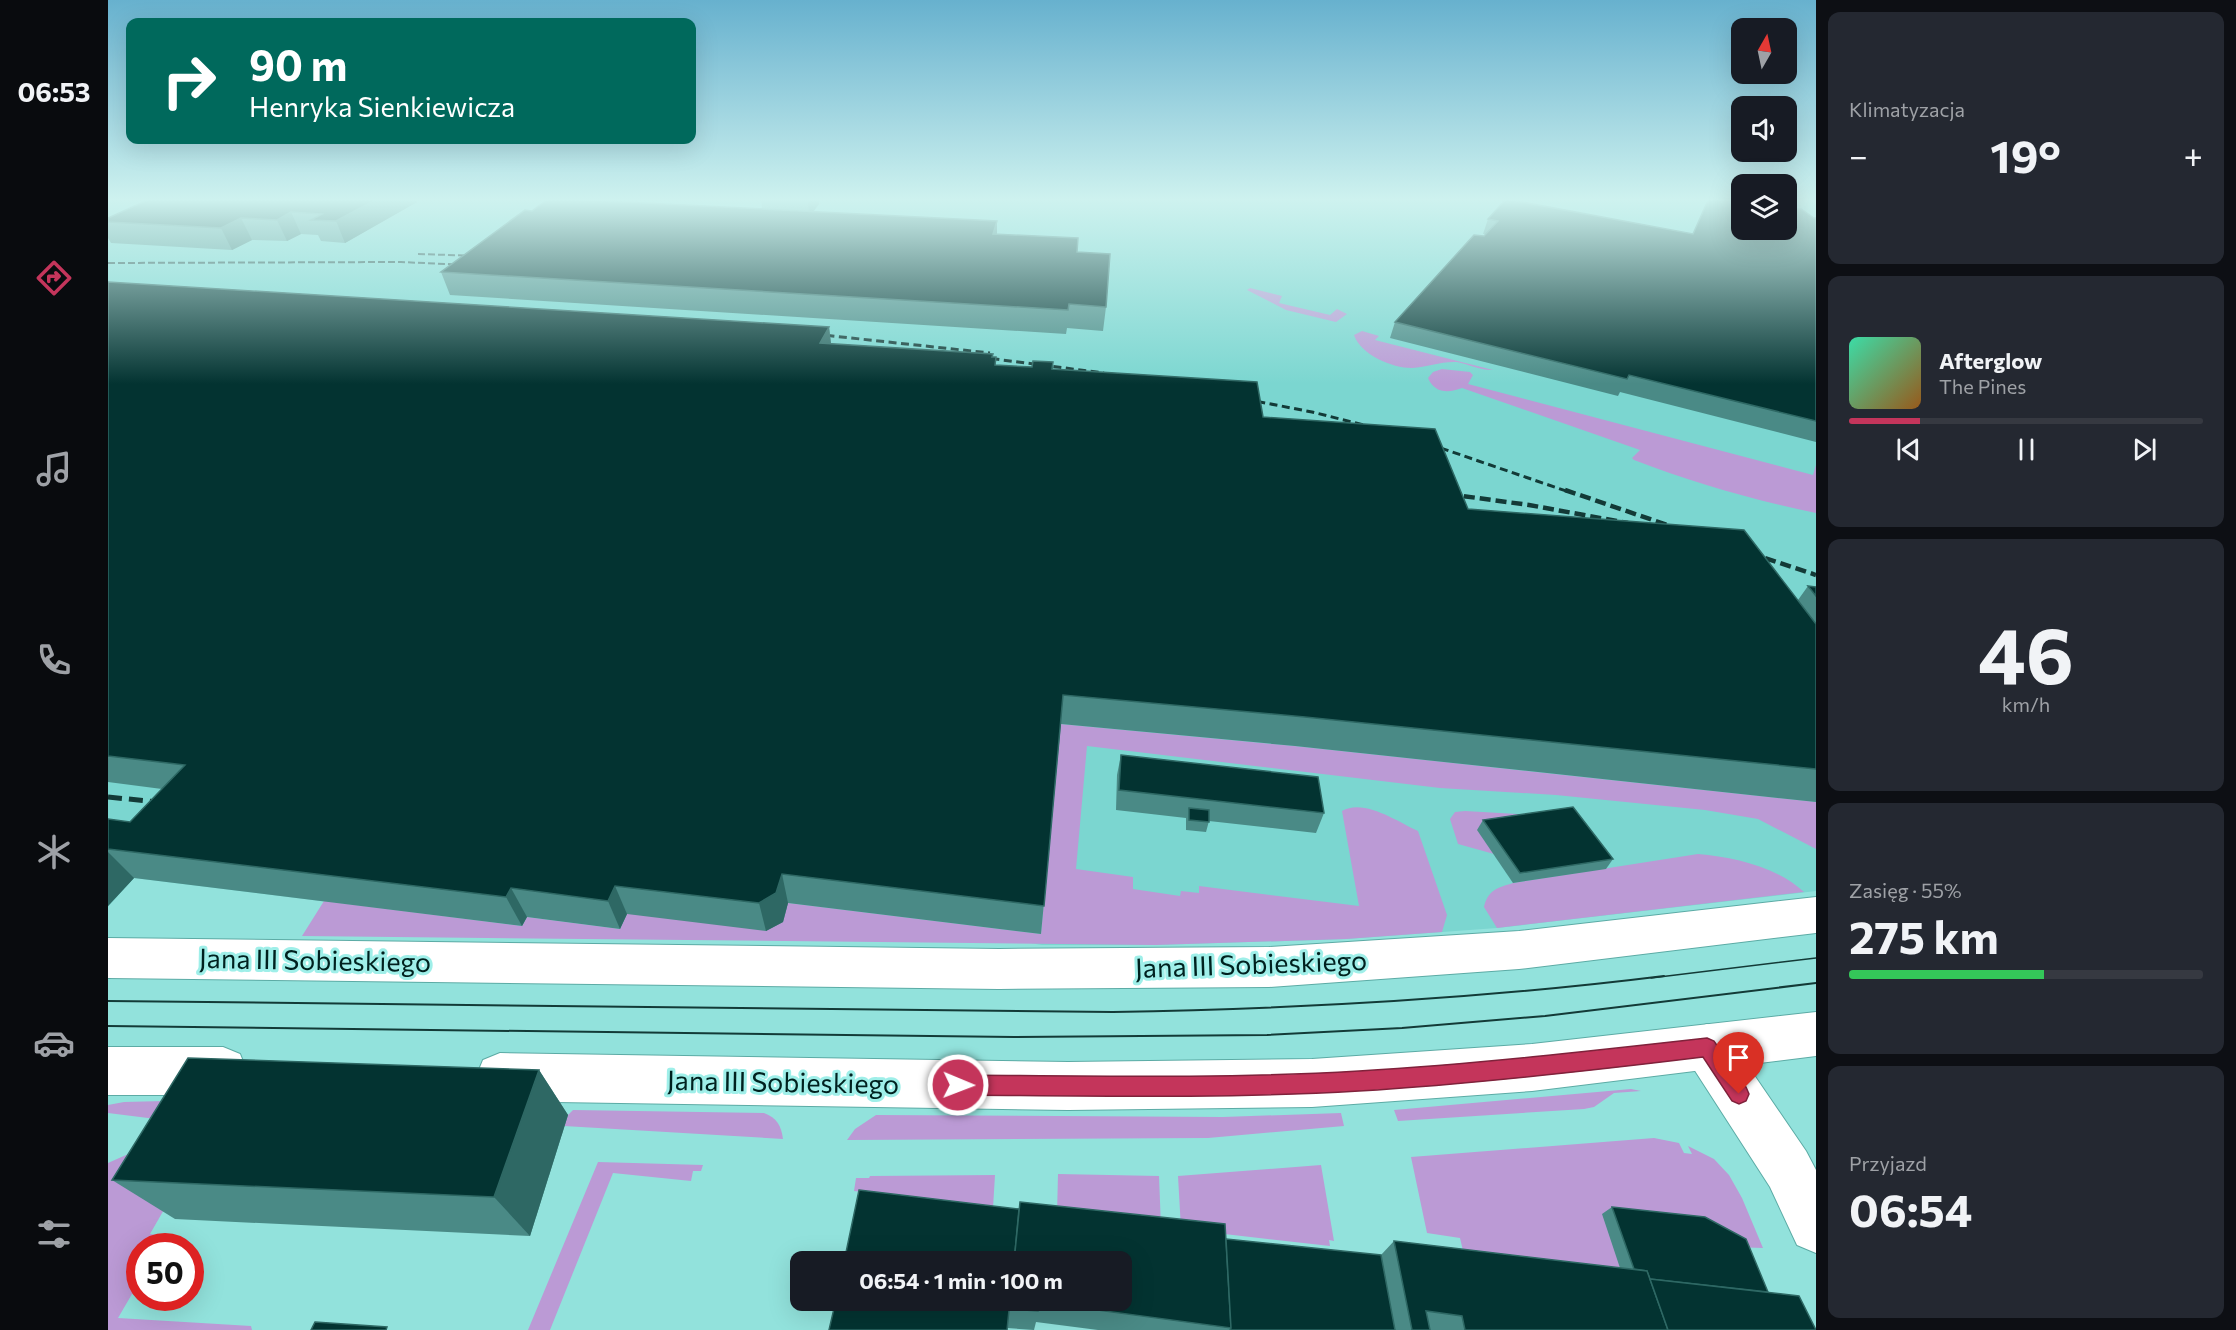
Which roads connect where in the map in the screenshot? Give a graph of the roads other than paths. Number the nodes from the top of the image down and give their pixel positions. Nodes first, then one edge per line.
1 (1816, 915) edge
2 (108, 958) edge
3 (1816, 1034) edge
4 (1707, 1047) junction
5 (108, 1071) edge
6 (264, 1072) edge
7 (462, 1076) edge
8 (1816, 1226) edge

1 - 2 main road, Jana III Sobieskiego
3 - 4 main road, Jana III Sobieskiego
4 - 7 main road, Jana III Sobieskiego
4 - 8 main road
5 - 6 main road

